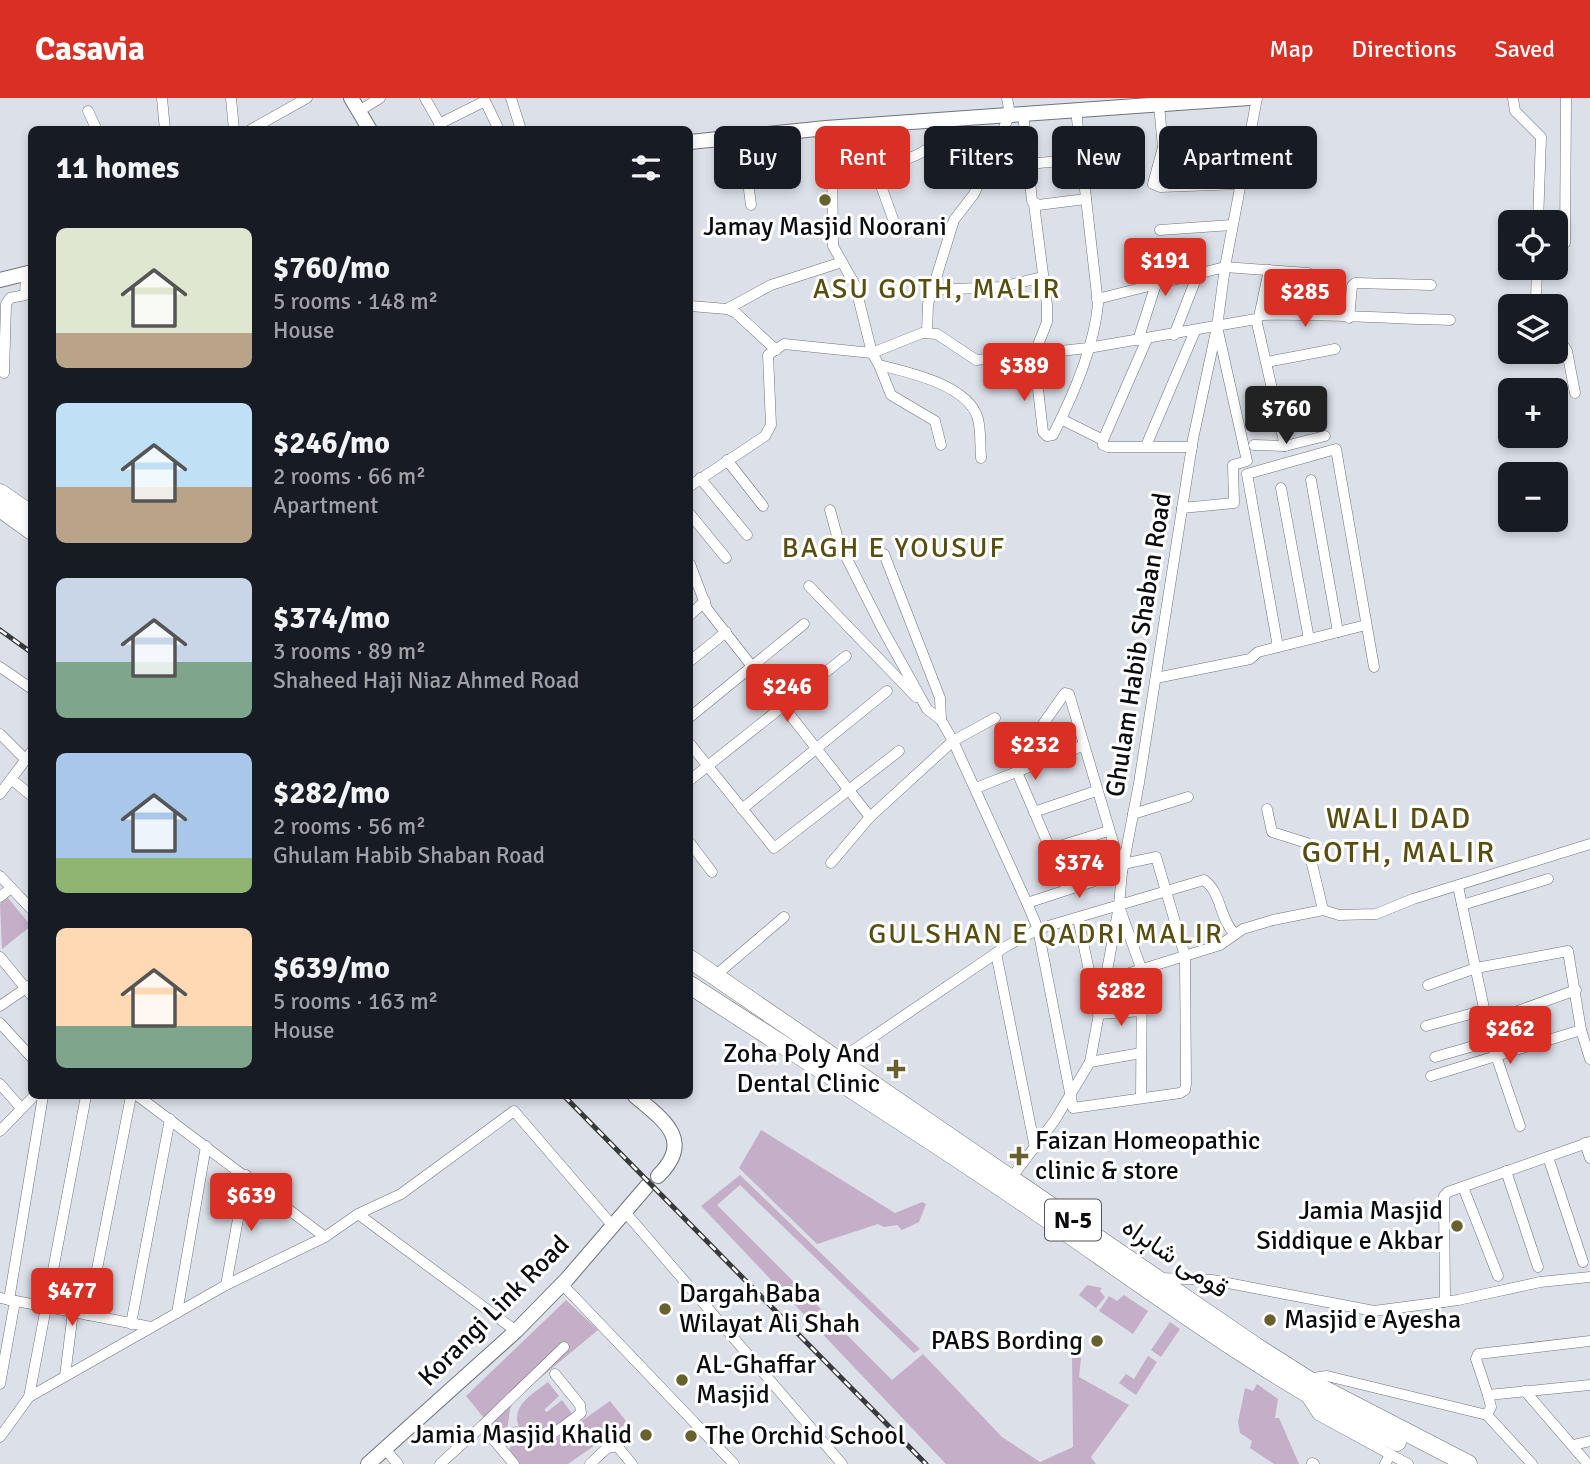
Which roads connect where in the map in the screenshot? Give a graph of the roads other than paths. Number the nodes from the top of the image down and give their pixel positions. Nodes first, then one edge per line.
1 (162, 98) edge
2 (231, 98) edge
3 (307, 98) edge
4 (380, 98) edge
5 (425, 98) edge
6 (511, 98) edge
7 (1007, 98) edge
8 (1249, 98) edge
9 (1257, 98) edge
10 (1513, 98) edge
11 (1566, 98) edge
12 (1166, 102) edge
13 (355, 104) edge
14 (1076, 110) junction
15 (88, 111) dead end
16 (1016, 113) junction
17 (935, 119) junction
18 (95, 126) edge
19 (165, 126) edge
20 (234, 126) edge
21 (257, 126) edge
22 (368, 126) edge
23 (440, 126) edge
24 (443, 126) edge
25 (497, 126) edge
26 (520, 126) edge
27 (850, 126) edge
28 (1019, 126) edge
29 (1078, 126) edge
30 (1164, 126) edge
31 (1251, 126) edge
32 (714, 139) edge
33 (693, 142) edge
34 (910, 155) edge
35 (1159, 159) edge
36 (1159, 186) edge
37 (749, 189) edge
38 (833, 189) edge
39 (882, 189) edge
40 (1032, 189) edge
41 (1085, 189) edge
42 (1239, 189) edge
43 (1086, 199) junction
44 (1034, 204) junction
45 (751, 205) dead end
46 (1538, 210) edge
47 (1565, 210) edge
48 (893, 219) dead end
49 (1232, 225) junction
50 (1160, 230) dead end
51 (842, 262) junction
52 (1224, 267) junction
53 (1269, 270) junction
54 (28, 273) edge
55 (1308, 273) dead end
56 (1042, 276) junction
57 (28, 278) edge
58 (0, 280) edge
59 (1156, 284) junction
60 (1194, 284) dead end
61 (1431, 285) dead end
62 (932, 290) junction
63 (1097, 299) junction
64 (693, 307) edge
65 (727, 309) junction
66 (1259, 317) junction
67 (1349, 318) junction
68 (1450, 320) dead end
69 (1217, 327) junction
70 (1195, 331) junction
71 (927, 333) junction
72 (1174, 335) junction
73 (1142, 340) junction
74 (1088, 348) junction
75 (1335, 349) dead end
76 (776, 350) junction
77 (872, 353) junction
78 (1034, 355) junction
79 (1568, 356) edge
80 (1267, 362) junction
81 (879, 365) junction
82 (4, 373) dead end
83 (1575, 393) dead end
84 (1061, 419) junction
85 (1325, 436) dead end
86 (1102, 440) junction
87 (941, 445) dead end
88 (1254, 445) dead end
89 (1146, 446) junction
90 (1285, 446) junction
91 (1192, 447) junction
92 (981, 458) dead end
93 (727, 460) junction
94 (701, 478) junction
95 (1311, 480) dead end
96 (693, 484) edge
97 (1281, 488) dead end
98 (0, 494) edge
99 (763, 506) dead end
100 (0, 508) edge
101 (1182, 508) junction
102 (830, 510) dead end
103 (28, 512) edge
104 (693, 518) edge
105 (28, 528) edge
106 (747, 535) dead end
107 (884, 554) dead end
108 (726, 558) dead end
109 (693, 571) edge
110 (809, 586) dead end
111 (705, 601) junction
112 (693, 612) edge
113 (804, 624) dead end
114 (1366, 625) junction
115 (726, 632) junction
116 (1338, 632) junction
117 (1309, 639) junction
118 (1278, 647) junction
119 (846, 656) dead end
120 (693, 659) edge
121 (0, 667) edge
122 (753, 667) junction
123 (1374, 667) dead end
124 (1156, 678) junction
125 (28, 686) edge
126 (887, 691) dead end
127 (784, 707) junction
128 (927, 709) junction
129 (693, 715) edge
130 (995, 718) dead end
131 (941, 720) junction
132 (1041, 727) dead end
133 (0, 734) edge
134 (953, 741) junction
135 (1082, 746) junction
136 (693, 748) edge
137 (816, 749) junction
138 (899, 751) dead end
139 (28, 755) edge
140 (708, 766) junction
141 (1017, 772) junction
142 (693, 777) edge
143 (11, 779) junction
144 (976, 788) junction
145 (847, 789) junction
146 (1096, 791) junction
147 (28, 793) edge
148 (0, 794) edge
149 (1188, 797) dead end
150 (742, 808) junction
151 (1267, 809) dead end
152 (1034, 812) junction
153 (1133, 814) junction
154 (870, 817) junction
155 (1108, 831) junction
156 (1590, 844) edge
157 (693, 847) edge
158 (1050, 849) junction
159 (831, 863) dead end
160 (1122, 868) junction
161 (712, 872) dead end
162 (0, 876) edge
163 (1548, 879) dead end
164 (1458, 886) junction
165 (11, 888) junction
166 (1067, 888) junction
167 (1164, 892) junction
168 (0, 897) edge
169 (1027, 903) junction
170 (1462, 905) junction
171 (28, 906) edge
172 (1119, 906) junction
173 (1323, 910) junction
174 (783, 917) dead end
175 (1078, 918) junction
176 (1038, 929) junction
177 (1234, 933) junction
178 (996, 953) junction
179 (1185, 956) junction
180 (0, 957) edge
181 (693, 961) edge
182 (1476, 968) junction
183 (1142, 971) junction
184 (716, 975) junction
185 (1104, 981) junction
186 (1428, 985) dead end
187 (693, 987) edge
188 (28, 988) edge
189 (28, 990) edge
190 (1576, 990) junction
191 (0, 1006) edge
192 (1485, 1010) junction
193 (1142, 1011) junction
194 (1098, 1014) junction
195 (1487, 1022) junction
196 (0, 1023) edge
197 (1426, 1026) dead end
198 (1581, 1030) junction
199 (1491, 1041) junction
200 (1141, 1053) junction
201 (28, 1054) edge
202 (1496, 1054) junction
203 (1435, 1057) dead end
204 (1590, 1059) edge
205 (839, 1060) junction
206 (1090, 1062) junction
207 (1432, 1076) dead end
208 (0, 1084) edge
209 (1070, 1094) junction
210 (1141, 1097) junction
211 (31, 1099) edge
212 (42, 1099) edge
213 (85, 1099) edge
214 (130, 1099) edge
215 (142, 1099) edge
216 (638, 1099) edge
217 (21, 1108) junction
218 (170, 1119) junction
219 (1520, 1126) dead end
220 (0, 1131) edge
221 (1588, 1142) edge
222 (206, 1146) junction
223 (1035, 1148) junction
224 (1548, 1157) junction
225 (1590, 1158) edge
226 (1506, 1171) junction
227 (246, 1175) junction
228 (1012, 1177) junction
229 (1463, 1187) junction
230 (625, 1212) junction
231 (358, 1214) junction
232 (612, 1225) junction
233 (325, 1237) junction
234 (1583, 1262) dead end
235 (1126, 1266) junction
236 (1538, 1267) dead end
237 (1498, 1276) dead end
238 (1590, 1277) edge
239 (1156, 1278) junction
240 (562, 1284) junction
241 (226, 1285) junction
242 (8, 1300) edge
243 (1445, 1302) junction
244 (46, 1307) junction
245 (73, 1312) junction
246 (177, 1313) junction
247 (88, 1315) junction
248 (131, 1324) junction
249 (151, 1328) junction
250 (516, 1331) junction
251 (1590, 1341) edge
252 (564, 1347) dead end
253 (555, 1374) dead end
254 (65, 1376) junction
255 (0, 1384) edge
256 (1590, 1385) edge
257 (1306, 1387) junction
258 (1525, 1391) junction
259 (1488, 1395) junction
260 (29, 1397) junction
261 (1487, 1415) junction
262 (0, 1418) edge
263 (13, 1421) junction
264 (482, 1426) junction
265 (0, 1437) edge
266 (491, 1438) junction
267 (1590, 1441) edge
268 (1573, 1445) junction
269 (380, 1458) edge
270 (1387, 1459) edge
271 (447, 1462) edge
272 (398, 1464) edge
273 (513, 1464) edge
274 (590, 1464) edge
275 (632, 1464) edge
276 (734, 1464) edge
277 (842, 1464) edge
278 (1408, 1464) edge
279 (1444, 1464) edge
280 (1468, 1464) edge
281 (1532, 1464) edge
282 (1588, 1464) edge

1 - 19 street
2 - 20 street
3 - 21 street
4 - 13 street
5 - 23 street
6 - 26 street
7 - 16 street
8 - 12 main road
9 - 31 street, Ghulam Habib Shaban Road
10 - 46 street
11 - 47 street
12 - 14 main road
12 - 30 street
13 - 22 main road
14 - 16 main road
14 - 29 street
15 - 18 street
16 - 17 main road
16 - 28 street
16 - 62 street
17 - 27 main road
17 - 34 street
24 - 25 street
32 - 33 main road
35 - 36 street
37 - 45 street
38 - 51 street
39 - 48 street
40 - 44 street
41 - 43 street
42 - 49 street, Ghulam Habib Shaban Road
43 - 44 street
43 - 63 street
44 - 56 street
49 - 50 street
49 - 52 street, Ghulam Habib Shaban Road
51 - 65 street
51 - 77 street
52 - 53 street
52 - 59 street
52 - 69 street, Ghulam Habib Shaban Road
53 - 55 street
53 - 66 street
54 - 58 main road
56 - 62 street
56 - 78 street
57 - 82 street
59 - 63 street
59 - 73 street
60 - 72 street
61 - 67 street
62 - 71 street
63 - 74 street
64 - 65 street
65 - 76 street
66 - 67 street
66 - 69 street
66 - 80 street
67 - 68 street
69 - 70 street
69 - 91 street, Ghulam Habib Shaban Road
69 - 101 street
70 - 72 street
70 - 89 street
71 - 77 street
71 - 78 street
72 - 73 street
73 - 74 street
73 - 86 street
74 - 78 street
74 - 84 street
75 - 80 street
76 - 77 street
76 - 93 street
77 - 81 street
78 - 84 street
79 - 83 street
80 - 90 street
81 - 87 street
81 - 92 street
84 - 86 street
85 - 90 street
86 - 89 street
88 - 90 street
89 - 91 street
91 - 101 street, Ghulam Habib Shaban Road
93 - 94 street
93 - 99 street
94 - 96 street
94 - 106 street
95 - 116 street
97 - 117 street
98 - 103 highway
100 - 105 highway
101 - 124 street, Ghulam Habib Shaban Road
102 - 128 street
104 - 108 street
107 - 131 street
109 - 111 street
110 - 128 street
111 - 112 street
111 - 115 street
113 - 122 street
114 - 116 street
114 - 118 street
114 - 123 street
115 - 120 street
115 - 122 street
116 - 117 street
117 - 118 street
118 - 124 street
119 - 127 street
121 - 125 street
122 - 127 street
122 - 129 street
124 - 153 street, Ghulam Habib Shaban Road
126 - 137 street
127 - 137 street
127 - 140 street
128 - 131 street
130 - 134 street
131 - 134 street
132 - 135 street
133 - 139 street
134 - 144 street
134 - 154 street
135 - 141 street
135 - 146 street
136 - 140 street
137 - 145 street
137 - 150 street
138 - 145 street
139 - 143 street
140 - 142 street
140 - 150 street
141 - 144 street
141 - 152 street
143 - 147 street
143 - 148 street
144 - 169 street
145 - 150 street
145 - 154 street
146 - 152 street
146 - 155 street
149 - 153 street
151 - 173 street
152 - 158 street
153 - 160 street, Ghulam Habib Shaban Road
154 - 159 street
155 - 158 street
155 - 160 street
156 - 164 street
157 - 161 street
158 - 166 street
160 - 166 street
160 - 167 street
160 - 172 street, Ghulam Habib Shaban Road
162 - 165 street
163 - 170 street
164 - 170 street
164 - 173 street
165 - 168 street
165 - 171 street
166 - 169 street
167 - 172 street
167 - 177 street
167 - 179 street
169 - 176 street
170 - 182 street
172 - 175 street
172 - 183 street
172 - 185 street, Ghulam Habib Shaban Road
173 - 177 street
174 - 184 street
175 - 176 street
175 - 194 street
176 - 178 street
176 - 209 street
177 - 179 street
178 - 205 street
178 - 223 street
179 - 183 street
179 - 210 street
180 - 188 street
181 - 184 highway, قومی شاہراہ / N-5
182 - 186 street
182 - 190 street
182 - 192 street
183 - 185 street
183 - 193 street
184 - 205 highway, قومی شاہراہ / N-5
185 - 194 street, Ghulam Habib Shaban Road
187 - 235 highway, قومی شاہراہ / N-5
189 - 191 street
190 - 195 street
190 - 198 street
192 - 195 street
192 - 197 street
193 - 194 street
193 - 200 street
194 - 206 street, Ghulam Habib Shaban Road
195 - 199 street
196 - 201 street
198 - 202 street
198 - 204 street
199 - 202 street
199 - 203 street
200 - 206 street
200 - 210 street
202 - 207 street
202 - 219 street
205 - 228 highway, قومی شاہراہ / N-5
206 - 209 street, Ghulam Habib Shaban Road
208 - 217 street
209 - 210 street
209 - 223 street, Ghulam Habib Shaban Road
211 - 217 street
212 - 242 street
213 - 244 street
214 - 247 street
215 - 218 street
216 - 230 main road, Korangi Link Road
217 - 220 street
218 - 222 street
218 - 248 street
221 - 224 street
221 - 225 street
222 - 227 street
222 - 246 street
223 - 228 street, Ghulam Habib Shaban Road
224 - 226 street
224 - 234 street
226 - 229 street
226 - 236 street
227 - 233 street
227 - 241 street
228 - 235 highway, قومی شاہراہ / N-5
229 - 237 street
229 - 243 street
230 - 232 main road, Korangi Link Road
230 - 277 street
231 - 232 street
231 - 233 street
231 - 250 street
232 - 240 main road, Korangi Link Road
233 - 241 street
235 - 239 highway, قومی شاہراہ / N-5
235 - 257 highway, قومی شاہراہ / N-5
238 - 243 street
239 - 243 street
239 - 257 highway, قومی شاہراہ / N-5
240 - 250 main road, Korangi Link Road
240 - 276 street
241 - 246 street
242 - 244 street
242 - 255 street
244 - 245 street
244 - 260 street
245 - 247 street
245 - 254 street
246 - 249 street
247 - 248 street
248 - 249 street
249 - 254 street
250 - 269 main road, Korangi Link Road
251 - 259 street
252 - 264 street
253 - 266 street
254 - 260 street
256 - 258 street
257 - 261 street
257 - 270 street
257 - 279 highway, قومی شاہراہ / N-5
257 - 280 highway, قومی شاہراہ / N-5
258 - 259 street
258 - 268 street
259 - 261 street
260 - 263 street
261 - 281 street
262 - 263 street
263 - 265 street
264 - 266 street
264 - 271 street
266 - 273 street
267 - 268 street
268 - 282 street
269 - 272 street
270 - 278 street
274 - 275 street

